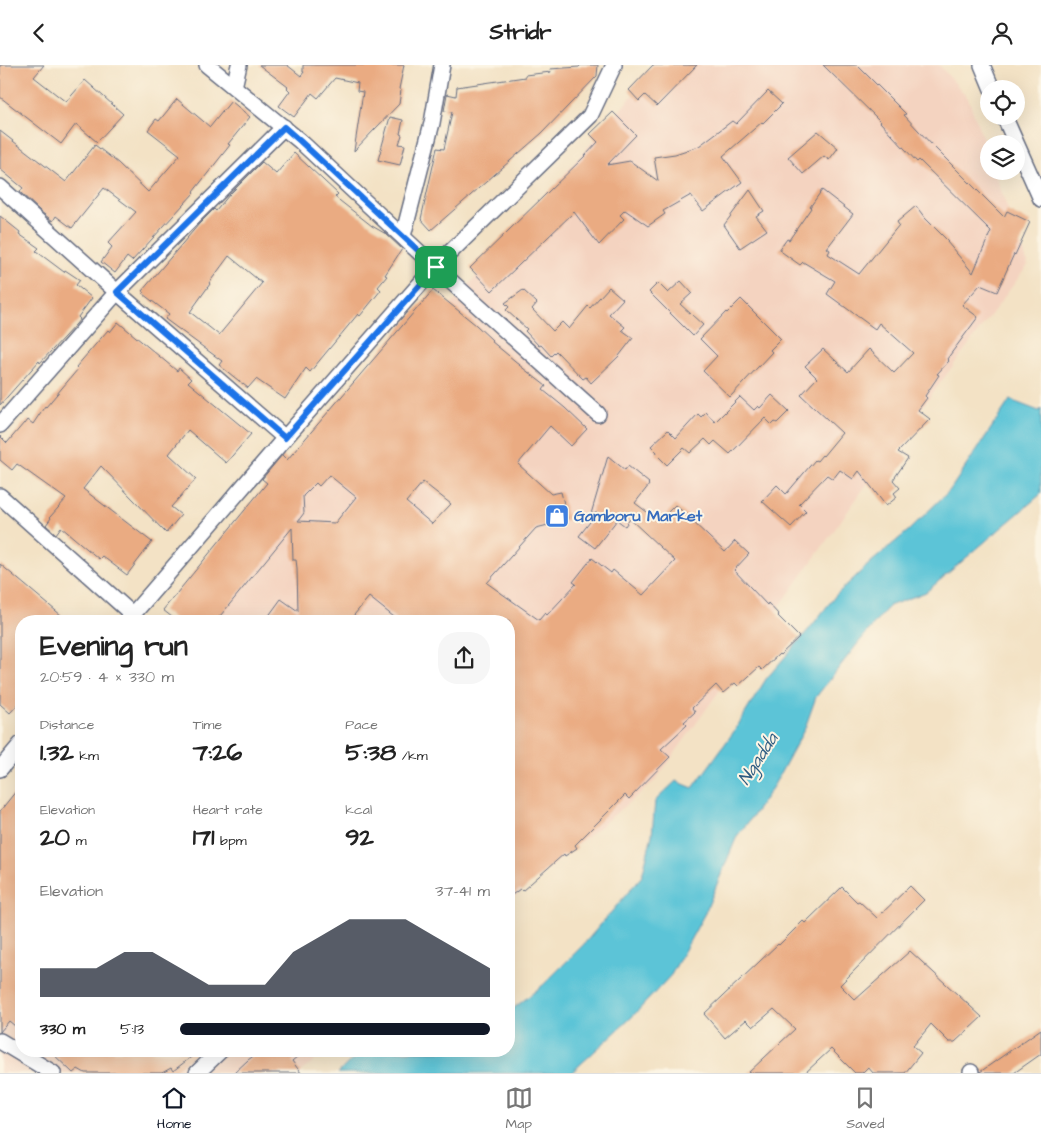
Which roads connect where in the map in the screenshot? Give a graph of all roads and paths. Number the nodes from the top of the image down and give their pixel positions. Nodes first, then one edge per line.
1 (207, 65) edge
2 (239, 65) edge
3 (442, 65) edge
4 (614, 65) edge
5 (982, 65) edge
6 (988, 80) edge
7 (234, 87) junction
8 (1008, 125) edge
9 (284, 127) junction
10 (0, 187) edge
11 (1041, 199) edge
12 (403, 236) junction
13 (436, 267) junction
14 (117, 292) junction
15 (598, 414) dead end
16 (0, 425) edge
17 (285, 438) junction
18 (0, 496) edge
19 (127, 615) edge
20 (133, 615) edge
21 (15, 752) edge
22 (0, 769) edge
23 (0, 1041) edge
24 (15, 1050) edge
25 (26, 1057) edge
26 (214, 1057) edge
27 (53, 1073) edge
28 (197, 1073) edge

1 - 7 street
2 - 7 street
3 - 12 street
4 - 13 street
5 - 6 street
7 - 9 street
8 - 11 street
9 - 12 street
9 - 14 street
10 - 14 street
12 - 13 street
13 - 15 street
13 - 17 street
14 - 16 street
14 - 17 street
17 - 20 street
18 - 19 street
21 - 22 street
23 - 24 street
25 - 27 street
26 - 28 street

